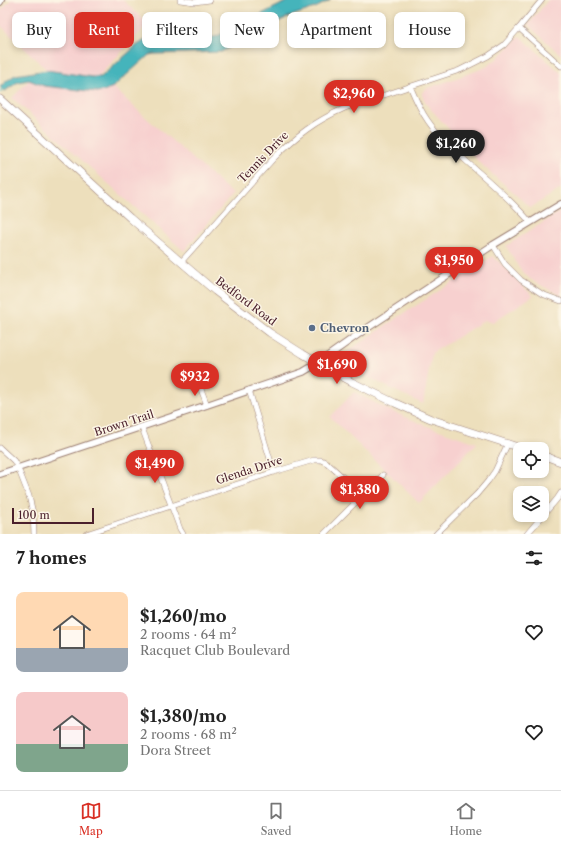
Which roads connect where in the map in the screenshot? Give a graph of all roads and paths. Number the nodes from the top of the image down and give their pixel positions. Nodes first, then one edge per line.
1 (180, 0) edge
2 (210, 0) edge
3 (542, 0) edge
4 (519, 28) junction
5 (561, 66) edge
6 (410, 86) junction
7 (0, 100) edge
8 (561, 204) edge
9 (530, 222) junction
10 (493, 245) junction
11 (181, 262) junction
12 (561, 301) edge
13 (318, 363) junction
14 (199, 384) dead end
15 (249, 390) junction
16 (207, 405) junction
17 (142, 428) junction
18 (508, 443) junction
19 (513, 445) edge
20 (0, 448) edge
21 (549, 458) edge
22 (561, 462) edge
23 (18, 468) junction
24 (274, 472) junction
25 (0, 474) edge
26 (383, 475) dead end
27 (561, 493) edge
28 (363, 495) junction
29 (172, 507) junction
30 (34, 534) edge
31 (86, 534) edge
32 (183, 534) edge
33 (324, 534) edge
34 (436, 534) edge
35 (528, 534) edge

1 - 2 street
3 - 4 street, Tennis Drive
4 - 5 street
4 - 6 street, Tennis Drive
6 - 9 street
6 - 11 street, Tennis Drive
7 - 11 main road, Bedford Road
8 - 9 street, Brown Trail
9 - 10 street, Brown Trail
10 - 12 street
10 - 13 street, Brown Trail
11 - 13 main road, Bedford Road
13 - 15 street, Brown Trail
13 - 18 main road, Bedford Road
14 - 16 street
15 - 16 street, Brown Trail
15 - 24 street
16 - 17 street, Brown Trail
17 - 23 street, Brown Trail
17 - 29 street
18 - 19 main road, Bedford Road
18 - 34 street
20 - 23 street
21 - 22 main road
23 - 25 street, Brown Trail
23 - 30 street
24 - 28 street, Glenda Drive
24 - 29 street, Glenda Drive
26 - 28 street
27 - 35 street
28 - 33 street
29 - 31 street, Glenda Drive
29 - 32 street

